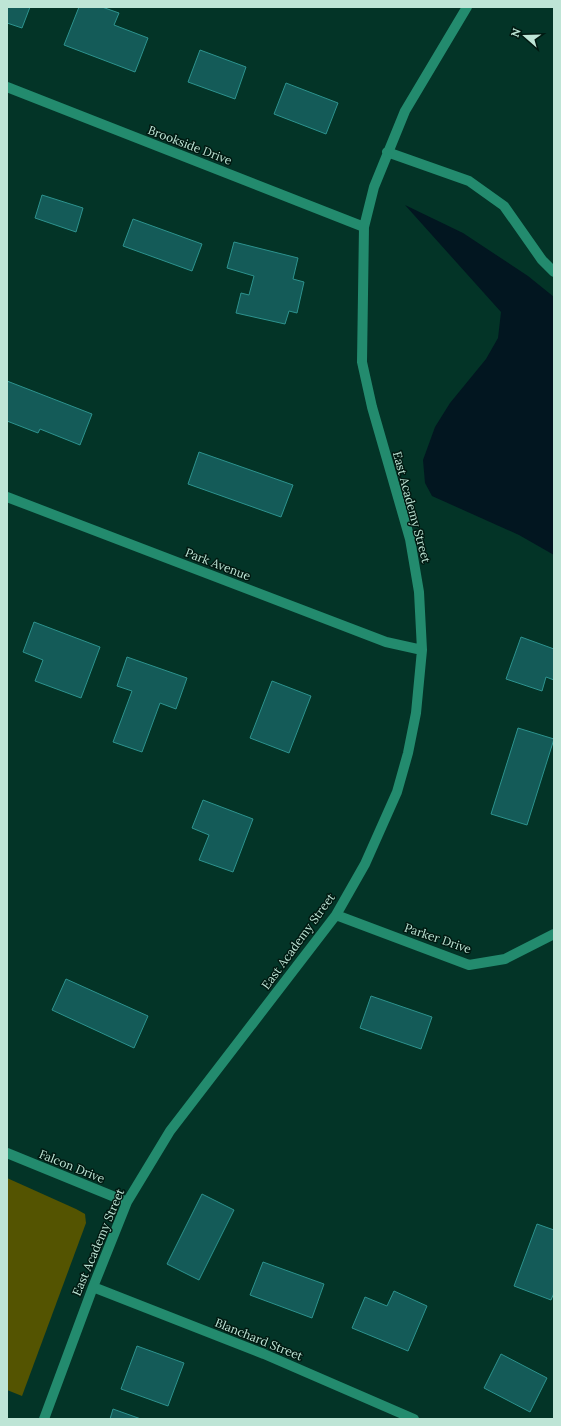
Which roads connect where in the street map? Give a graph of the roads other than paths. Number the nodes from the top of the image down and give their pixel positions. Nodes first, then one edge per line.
1 (467, 7) edge
2 (7, 87) edge
3 (387, 152) junction
4 (364, 227) junction
5 (554, 272) edge
6 (7, 498) edge
7 (422, 650) junction
8 (336, 914) junction
9 (554, 934) edge
10 (7, 1153) edge
11 (127, 1202) junction
12 (93, 1287) junction
13 (44, 1419) edge
14 (414, 1419) edge

1 - 3 street, East Academy Street
2 - 4 street, Brookside Drive
3 - 4 street, East Academy Street
3 - 5 street
4 - 7 street, East Academy Street
6 - 7 street, Park Avenue
7 - 8 street, East Academy Street
8 - 9 street, Parker Drive
8 - 11 street, East Academy Street
10 - 11 street, Falcon Drive
11 - 12 street, East Academy Street
12 - 13 street, East Academy Street
12 - 14 street, Blanchard Street

